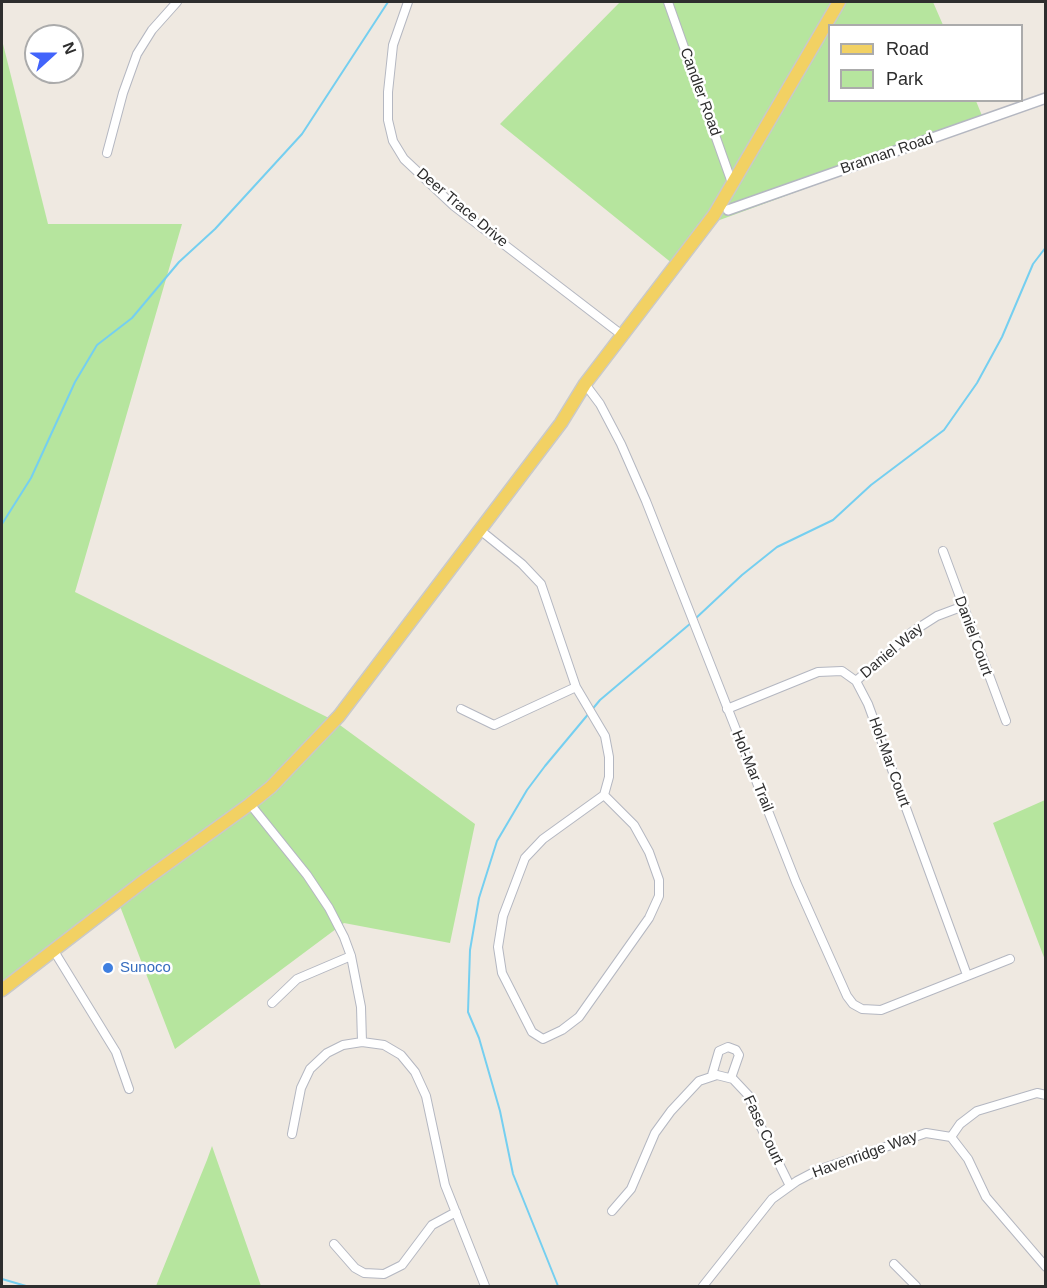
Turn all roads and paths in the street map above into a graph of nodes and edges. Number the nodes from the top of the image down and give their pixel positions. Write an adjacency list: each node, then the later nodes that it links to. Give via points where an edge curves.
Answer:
1 (175, 2): 6 (street, via 137,54)
2 (408, 2): 10 (street, Deer Trace Drive, via 393,45 388,92 393,141 404,159 454,206)
3 (668, 2): 7 (street, Candler Road)
4 (839, 2): 7 (main road)
5 (1046, 98): 8 (street, Brannan Road)
6 (107, 153)
7 (732, 183): 9 (main road)
8 (728, 210): 9 (street)
9 (714, 215): 10 (main road)
10 (622, 335): 11 (main road)
11 (585, 384): 12 (main road, via 561,423); 18 (street, Hol-Mar Trail, via 621,444 682,587)
12 (480, 530): 16 (street, via 541,584); 21 (main road, via 339,716)
13 (943, 551): 14 (street, Daniel Court)
14 (961, 607): 15 (street, Daniel Way, via 912,632); 19 (street, Daniel Court)
15 (856, 681): 18 (street, via 842,671 818,672); 25 (street, Hol-Mar Court, via 868,704)
16 (576, 687): 17 (street, via 494,725); 20 (street, via 604,736 609,777)
17 (461, 709)
18 (727, 709): 25 (street, Hol-Mar Trail, via 837,978 853,1004 871,1011 881,1010)
19 (1006, 721)
20 (604, 795): 20 (street, via 543,839 525,858 503,916 498,947 502,973 532,1032 543,1040 579,1017 649,918 659,896 659,880 649,852 638,832)
21 (250, 804): 22 (main road); 23 (street, via 329,908)
22 (54, 951): 26 (main road); 31 (street, via 116,1052)
23 (351, 956): 27 (street, via 297,979); 28 (street, via 361,1007)
24 (1010, 959): 25 (street, Hol-Mar Trail)
25 (967, 975)
26 (2, 990)
27 (272, 1003)
28 (362, 1042): 33 (street, via 327,1053 310,1070 301,1088); 37 (street, via 391,1047 415,1072 426,1096 445,1185)
29 (712, 1075): 30 (street); 30 (street, via 719,1051 728,1047 739,1055); 36 (street, via 687,1091 655,1133 632,1189)
30 (731, 1078): 35 (street, Fase Court, via 748,1096)
31 (129, 1089)
32 (1046, 1095): 34 (street, via 1037,1093 976,1111)
33 (292, 1134)
34 (951, 1137): 35 (street, Havenridge Way, via 926,1133 910,1137 818,1170); 40 (street, via 968,1160 986,1197)
35 (790, 1186): 42 (street, Havenridge Way, via 772,1199)
36 (612, 1211)
37 (456, 1212): 38 (street, via 432,1225 402,1265 384,1274 364,1273 355,1268); 41 (street)
38 (334, 1244)
39 (894, 1264): 43 (street)
40 (1046, 1267)
41 (485, 1287)
42 (703, 1287)
43 (916, 1287)

